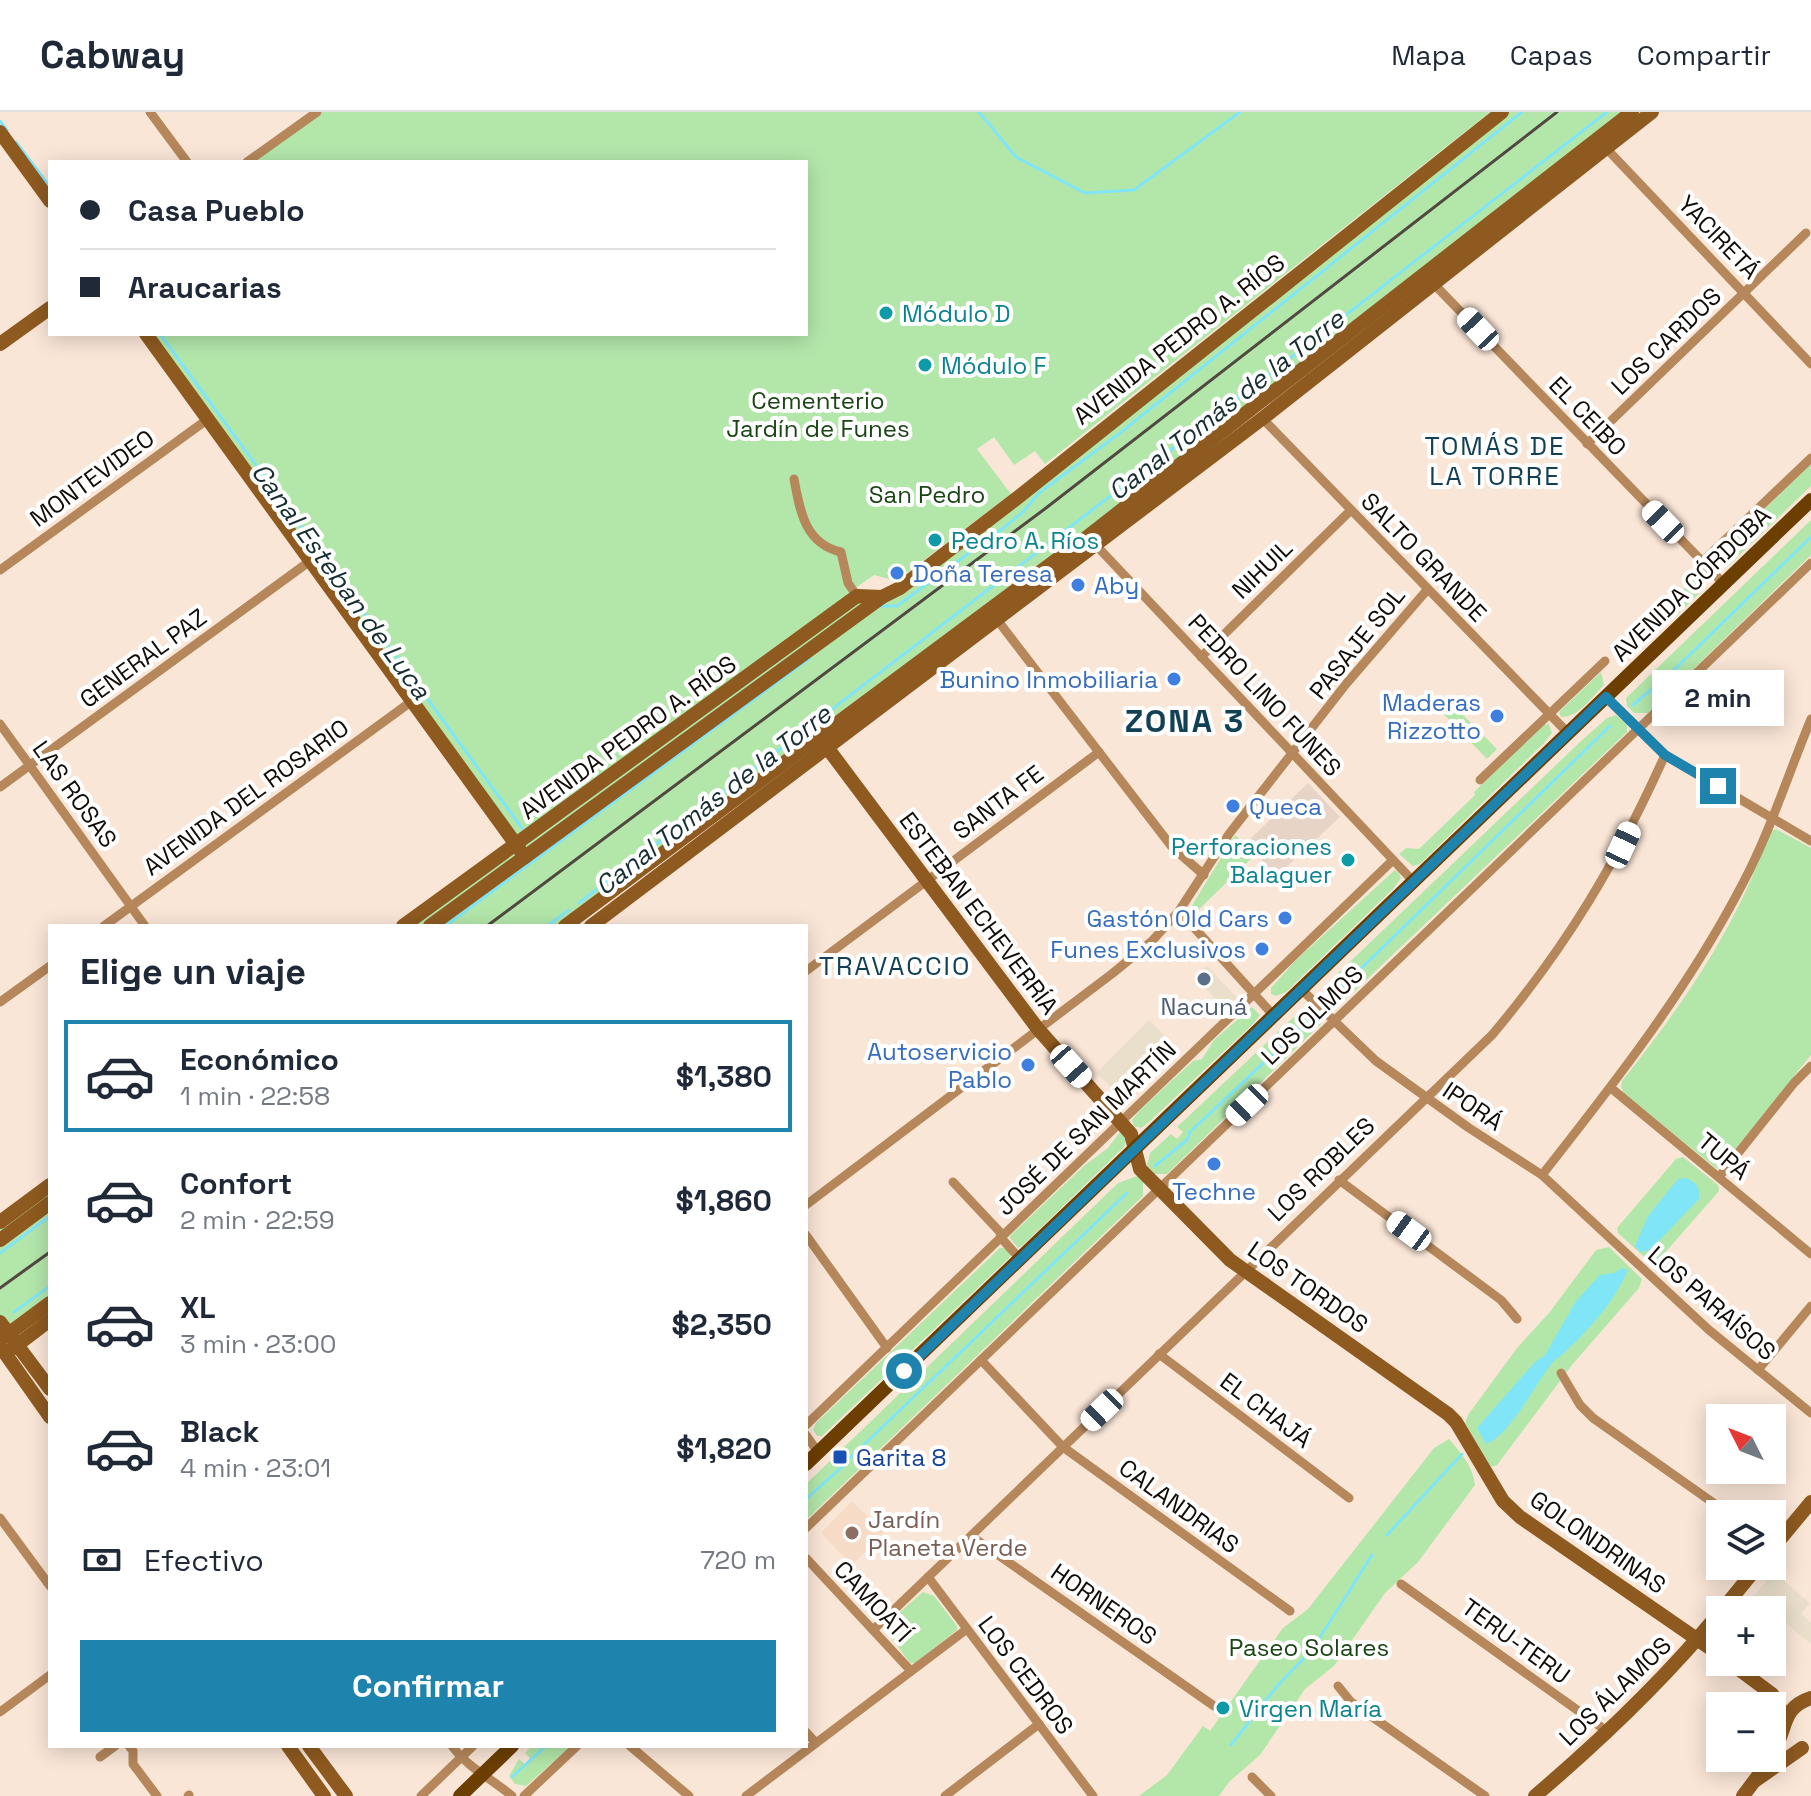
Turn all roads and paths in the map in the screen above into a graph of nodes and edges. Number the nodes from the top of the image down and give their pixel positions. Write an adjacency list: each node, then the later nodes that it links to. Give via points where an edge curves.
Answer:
1 (150, 112): 8 (street)
2 (1502, 112): 32 (street, AVENIDA PEDRO A. RÍOS, via 900,588)
3 (1632, 112): 7 (street)
4 (1652, 112): 7 (street)
5 (314, 113): 9 (street)
6 (0, 132): 10 (street)
7 (1602, 144): 12 (street); 13 (street, YACIRETÁ)
8 (186, 160)
9 (250, 160)
10 (48, 198)
11 (1806, 233): 13 (street, LOS CARDOS)
12 (1430, 279): 18 (street); 20 (street, EL CEIBO)
13 (1745, 294): 17 (street, YACIRETÁ); 20 (street, LOS CARDOS)
14 (48, 309): 16 (street)
15 (147, 336): 19 (street)
16 (0, 344)
17 (1811, 364)
18 (1258, 414): 24 (street, SALTO GRANDE); 25 (street)
19 (208, 419): 26 (street); 29 (street, MONTEVIDEO)
20 (1587, 444): 27 (street, EL CEIBO)
21 (1811, 458): 27 (street)
22 (794, 479): 32 (street, via 806,528 825,548 841,552 848,583)
23 (1811, 500): 30 (main road, AVENIDA CÓRDOBA)
24 (1351, 510): 31 (street, SALTO GRANDE); 34 (street, NIHUIL)
25 (1092, 541): 33 (street); 34 (street, PEDRO LINO FUNES)
26 (310, 561): 37 (street); 47 (street, GENERAL PAZ)
27 (1702, 562): 30 (street, EL CEIBO)
28 (1811, 563): 41 (street, LOS OLMOS)
29 (0, 570)
30 (1724, 584): 36 (main road, AVENIDA CÓRDOBA)
31 (1427, 590): 38 (street, SALTO GRANDE); 45 (street, PASAJE SOL)
32 (862, 602): 52 (street, AVENIDA PEDRO A. RÍOS)
33 (994, 615): 43 (street); 44 (street)
34 (1201, 657): 45 (street, PEDRO LINO FUNES)
35 (1605, 661): 38 (street)
36 (1606, 697): 41 (street); 42 (main road, AVENIDA CÓRDOBA)
37 (412, 701): 52 (street); 57 (street, AVENIDA DEL ROSARIO)
38 (1549, 714): 42 (street, SALTO GRANDE); 48 (street)
39 (1811, 719): 50 (street)
40 (0, 724): 47 (street, LAS ROSAS)
41 (1639, 729): 46 (street); 71 (street, LOS OLMOS)
42 (1568, 733): 56 (main road, AVENIDA CÓRDOBA)
43 (824, 742): 55 (street, ESTEBAN ECHEVERRÍA); 63 (street); 64 (street)
44 (1099, 752): 54 (street, via 1172,847); 55 (street, SANTA FE)
45 (1293, 754): 53 (street, PEDRO LINO FUNES); 54 (street, PASAJE SOL, via 1229,834)
46 (1665, 755): 50 (street); 75 (street, LOS ROBLES, via 1623,845 1561,948 1492,1035)
47 (30, 765): 49 (street, GENERAL PAZ); 57 (street, LAS ROSAS)
48 (1480, 780)
49 (0, 787)
50 (1771, 818): 51 (street); 74 (street, via 1745,880 1702,956)
51 (1811, 841)
52 (520, 851): 61 (street, AVENIDA PEDRO A. RÍOS); 62 (street, AVENIDA PEDRO A. RÍOS)
53 (1393, 860): 56 (street, PEDRO LINO FUNES); 68 (street, JOSÉ DE SAN MARTÍN)
54 (1204, 875): 58 (street, PASAJE SOL)
55 (927, 881): 66 (street, SANTA FE); 72 (street, ESTEBAN ECHEVERRÍA)
56 (1414, 882): 67 (main road, AVENIDA CÓRDOBA)
57 (131, 906): 59 (street, AVENIDA DEL ROSARIO); 60 (street, LAS ROSAS)
58 (1179, 911): 68 (street); 72 (street, PASAJE SOL, via 1152,941)
59 (107, 924)
60 (144, 924)
61 (406, 924)
62 (432, 924)
63 (572, 924)
64 (594, 924)
65 (48, 967): 69 (street)
66 (808, 970)
67 (1301, 989): 70 (main road, AVENIDA CÓRDOBA); 71 (street, IPORÁ)
68 (1253, 994): 70 (street); 76 (street, JOSÉ DE SAN MARTÍN)
69 (0, 1002)
70 (1274, 1016): 77 (main road, AVENIDA CÓRDOBA)
71 (1335, 1021): 75 (street, IPORÁ); 83 (street, LOS OLMOS)
72 (1038, 1029): 76 (street, ESTEBAN ECHEVERRÍA); 84 (street, PASAJE SOL)
73 (1811, 1066): 79 (street)
74 (1611, 1088): 78 (street); 79 (street, TUPÁ)
75 (1425, 1098): 78 (street, IPORÁ); 80 (street, LOS ROBLES)
76 (1121, 1122): 77 (street, ESTEBAN ECHEVERRÍA); 87 (street, JOSÉ DE SAN MARTÍN)
77 (1135, 1149): 83 (street, LOS TORDOS, via 1140,1169); 92 (main road, AVENIDA CÓRDOBA)
78 (1542, 1175): 90 (street, IPORÁ)
79 (1719, 1177): 91 (street, TUPÁ)
80 (1339, 1180): 93 (street, LOS ROBLES); 96 (street, via 1501,1300)
81 (953, 1182): 87 (street)
82 (48, 1186): 86 (street)
83 (1160, 1189): 93 (street, LOS TORDOS); 101 (street, LOS OLMOS)
84 (808, 1203)
85 (48, 1204): 89 (street)
86 (0, 1222)
87 (1002, 1237): 92 (street); 99 (street, JOSÉ DE SAN MARTÍN)
88 (808, 1238): 99 (street)
89 (0, 1240)
90 (1624, 1252): 102 (street, LOS PARAÍSOS)
91 (1811, 1254)
92 (1020, 1259): 111 (main road, AVENIDA CÓRDOBA)
93 (1245, 1271): 100 (street, LOS ROBLES); 110 (street, LOS TORDOS, via 1448,1414)
94 (48, 1305): 98 (street)
95 (1811, 1306): 102 (street)
96 (1517, 1319)
97 (48, 1321): 98 (street)
98 (4, 1342): 104 (street); 106 (street)
99 (887, 1348): 107 (street, JOSÉ DE SAN MARTÍN)
100 (1159, 1354): 109 (street, LOS ROBLES); 113 (street, EL CHAJÁ)
101 (981, 1360): 109 (street, CALANDRIAS); 117 (street, LOS OLMOS)
102 (1758, 1370): 105 (street, LOS PARAÍSOS)
103 (1561, 1373): 114 (street, via 1593,1418)
104 (48, 1387)
105 (1811, 1413)
106 (48, 1414)
107 (808, 1423)
108 (808, 1438): 111 (street)
109 (1063, 1447): 119 (street, LOS ROBLES); 126 (street, CALANDRIAS)
110 (1470, 1447): 130 (street, GOLONDRINAS, via 1503,1501 1520,1517)
111 (818, 1452): 112 (main road, AVENIDA CÓRDOBA)
112 (808, 1462)
113 (1349, 1498)
114 (1709, 1500)
115 (1811, 1502): 118 (street)
116 (0, 1518): 123 (street)
117 (808, 1526)
118 (1786, 1531)
119 (971, 1536): 121 (street, LOS ROBLES); 140 (street, HORNEROS)
120 (808, 1560): 129 (street, CAMOATÍ)
121 (928, 1577): 127 (street, LOS CEDROS); 129 (street, LOS ROBLES)
122 (1746, 1580): 125 (street, LOS ÁLAMOS)
123 (48, 1583)
124 (1401, 1584): 144 (street, TERU-TERU)
125 (1733, 1596)
126 (1290, 1611)
127 (967, 1629): 132 (street); 142 (street, LOS CEDROS)
128 (1706, 1629): 130 (street, LOS ÁLAMOS)
129 (873, 1630): 132 (street, CAMOATÍ)
130 (1698, 1639): 131 (street, GOLONDRINAS); 144 (street, LOS ÁLAMOS)
131 (1706, 1645)
132 (911, 1671): 146 (street)
133 (48, 1676): 139 (street)
134 (1748, 1676): 136 (street)
135 (1338, 1686): 175 (street, via 1351,1702)
136 (1769, 1692)
137 (1786, 1696): 138 (street)
138 (1808, 1699): 141 (street, via 1789,1710)
139 (2, 1706)
140 (1214, 1706)
141 (1786, 1719)
142 (1039, 1724): 172 (street); 173 (street, LOS CEDROS)
143 (1786, 1727): 156 (street, via 1788,1736)
144 (1608, 1732): 176 (street, LOS ÁLAMOS)
145 (808, 1734): 146 (street)
146 (816, 1743): 171 (street)
147 (112, 1748): 157 (street)
148 (131, 1748): 163 (street, via 133,1764)
149 (289, 1748): 164 (street)
150 (310, 1748): 165 (street)
151 (453, 1748): 158 (street)
152 (471, 1748): 158 (street)
153 (510, 1748): 160 (main road)
154 (575, 1748): 169 (street)
155 (632, 1748): 170 (street)
156 (1807, 1749): 162 (street)
157 (100, 1757)
158 (460, 1758): 160 (street); 166 (street)
159 (1761, 1772): 162 (street)
160 (484, 1773): 167 (main road); 168 (street)
161 (1252, 1777): 174 (street)
162 (1756, 1780): 177 (street)
163 (157, 1796)
164 (324, 1796)
165 (346, 1796)
166 (421, 1796)
167 (460, 1796)
168 (512, 1796)
169 (524, 1796)
170 (689, 1796)
171 (746, 1796)
172 (945, 1796)
173 (1093, 1796)
174 (1271, 1796)
175 (1485, 1796)
176 (1535, 1796)
177 (1743, 1796)

